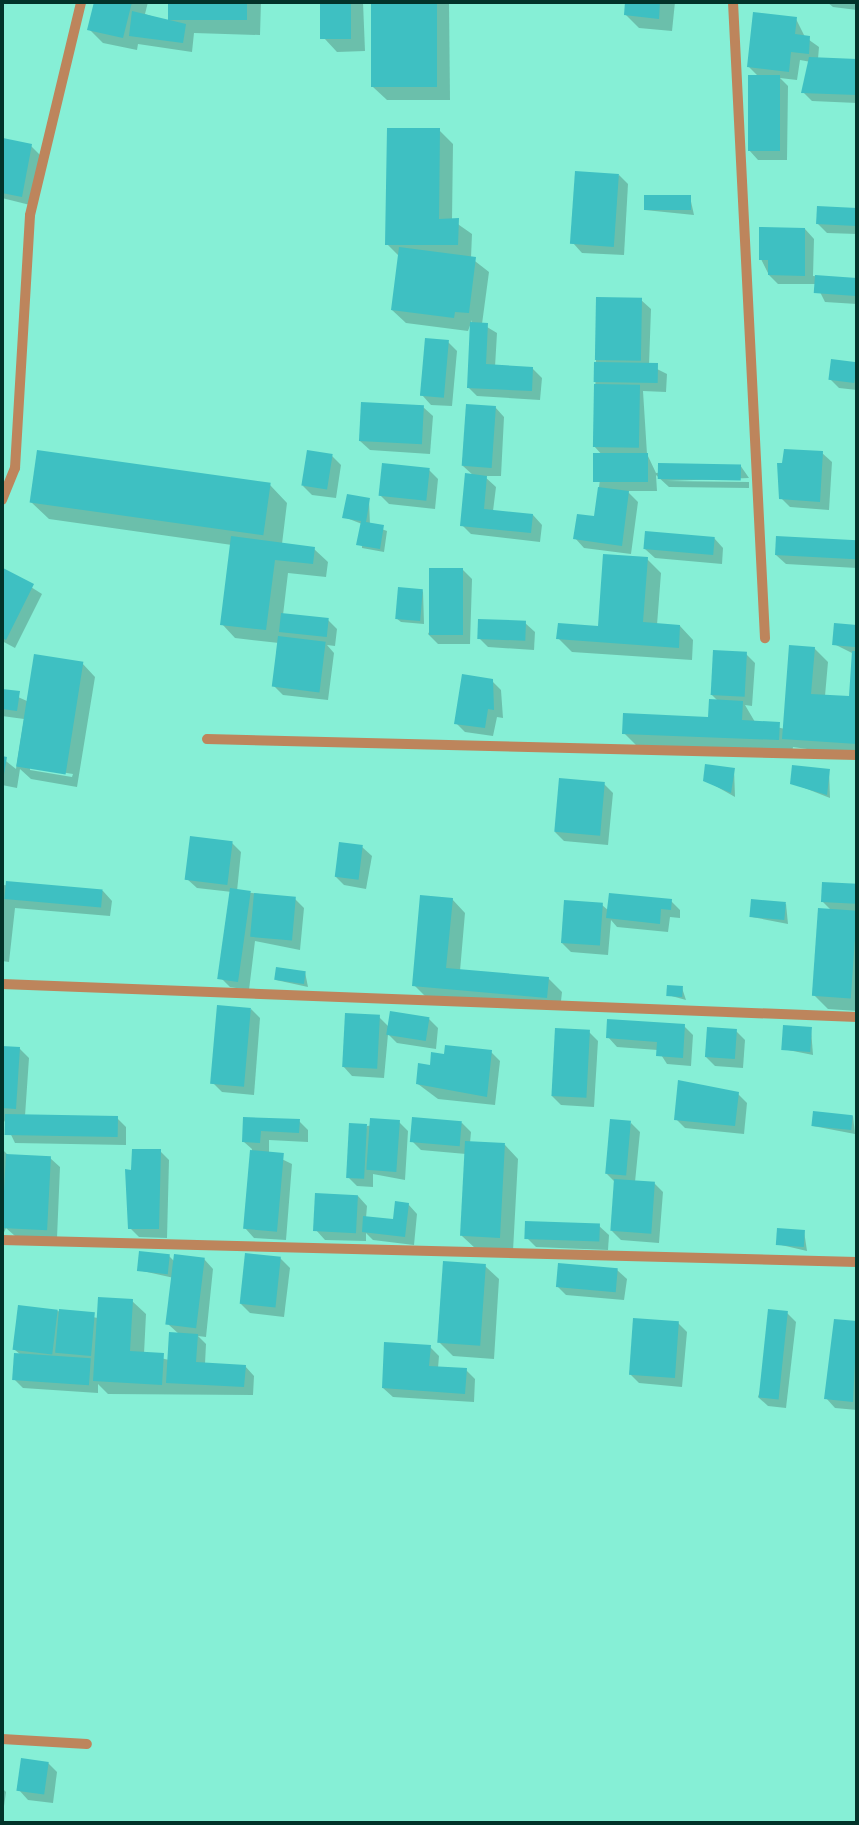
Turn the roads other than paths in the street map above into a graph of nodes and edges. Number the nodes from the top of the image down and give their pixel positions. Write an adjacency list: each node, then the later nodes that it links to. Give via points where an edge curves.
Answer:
1 (81, 2): 3 (lane, via 30,215 15,468)
2 (733, 2): 5 (lane)
3 (5, 484): 4 (lane)
4 (2, 500)
5 (765, 638)
6 (207, 739): 7 (lane)
7 (857, 755)
8 (2, 984): 9 (lane)
9 (857, 1017)
10 (2, 1240): 11 (lane)
11 (857, 1262)
12 (2, 1739): 13 (lane)
13 (87, 1744)

